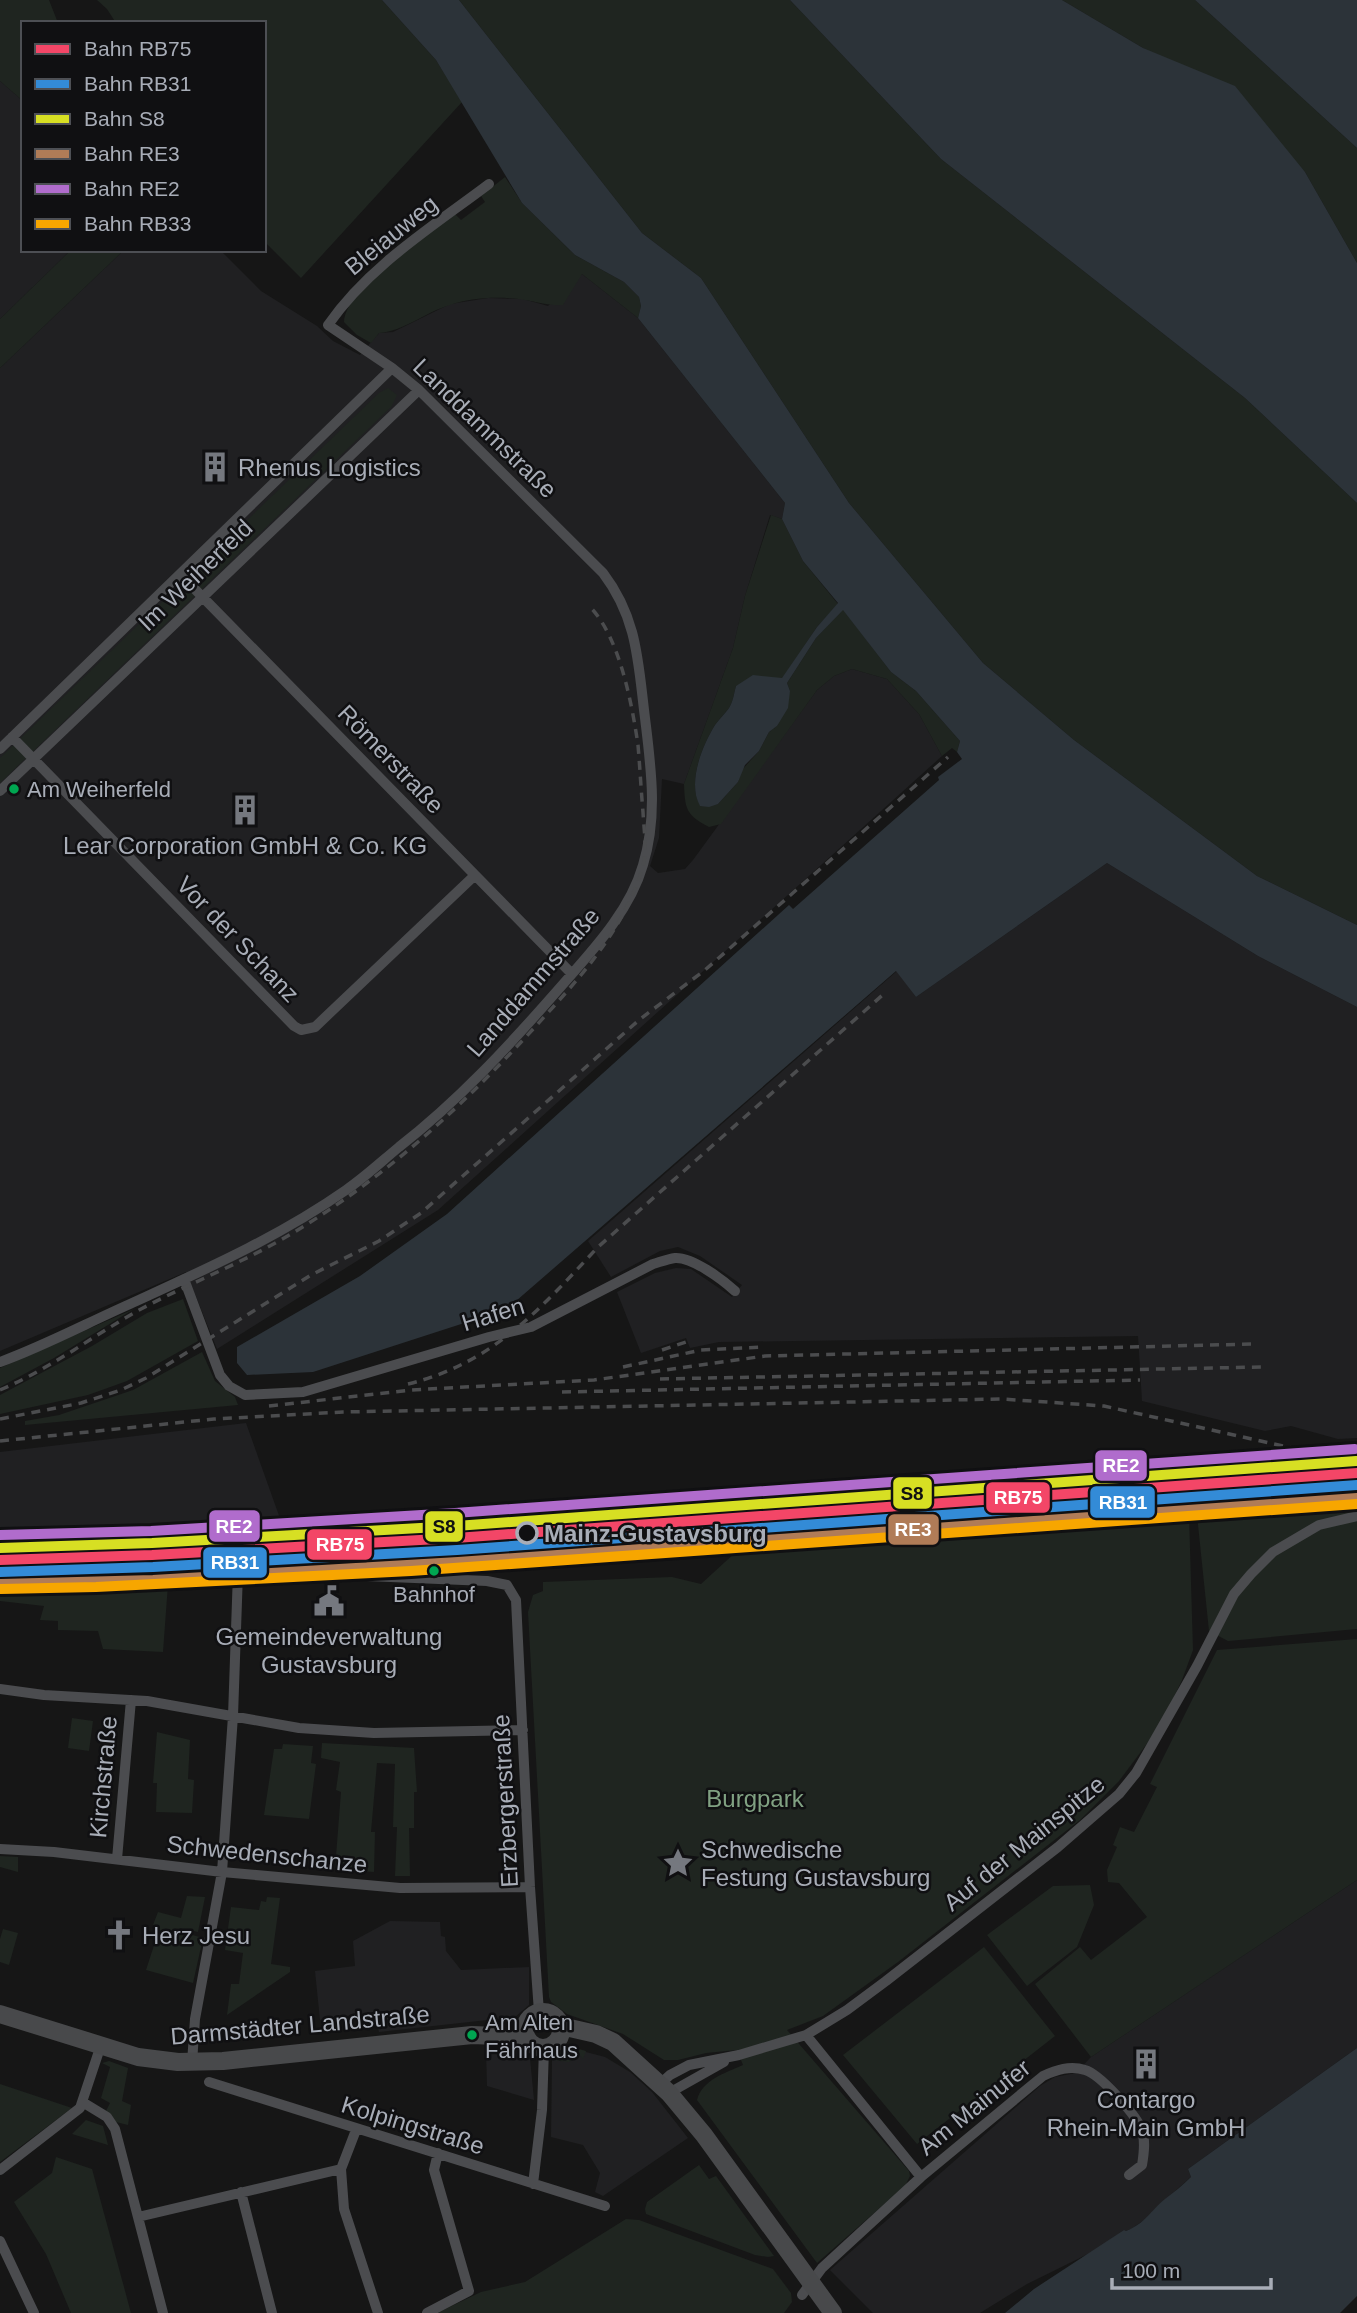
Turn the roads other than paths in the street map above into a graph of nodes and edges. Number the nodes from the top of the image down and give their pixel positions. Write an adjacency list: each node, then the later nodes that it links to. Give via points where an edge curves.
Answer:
1 (489, 184): 2 (street, Bleiauweg, via 382,265)
2 (328, 325): 3 (street, Landdammstraße)
3 (392, 368): 4 (street, Landdammstraße); 5 (street, Im Weiherfeld)
4 (419, 390): 6 (street, Im Weiherfeld); 12 (street, Landdammstraße, via 603,573 629,619 652,767 650,836 643,867 626,903)
5 (180, 574): 6 (street, Römerstraße); 7 (street, Im Weiherfeld)
6 (203, 597): 9 (street, Im Weiherfeld); 11 (street, Römerstraße)
7 (12, 737): 8 (street, Im Weiherfeld); 9 (street, Vor der Schanz)
8 (0, 749)
9 (34, 759): 10 (street, Im Weiherfeld); 11 (street, Vor der Schanz, via 301,1030 315,1027)
10 (0, 791)
11 (475, 875): 12 (street, Römerstraße)
12 (572, 974): 13 (street, Landdammstraße, via 487,1069 349,1189 257,1245)
13 (184, 1279): 14 (street, Hafen, via 220,1375 245,1395 303,1392 531,1327 667,1260 687,1259); 15 (street, Landdammstraße)
14 (735, 1291)
15 (0, 1363)
16 (1357, 1516): 31 (street, Auf der Mainspitze, via 1320,1525 1273,1552 1234,1594 1136,1773 1119,1794 886,1981)
17 (238, 1572): 18 (street); 21 (street); 22 (street, Erzbergerstraße, via 502,1583 511,1588 516,1600)
18 (0, 1579)
19 (0, 1689): 20 (street)
20 (131, 1700): 21 (street); 24 (street, Kirchstraße)
21 (233, 1716): 22 (street, via 299,1728 374,1732); 25 (street)
22 (523, 1730): 26 (street, Erzbergerstraße)
23 (0, 1849): 24 (street, Schwedenschanze)
24 (117, 1859): 25 (street, Schwedenschanze)
25 (222, 1872): 26 (street, Schwedenschanze, via 400,1888); 34 (street, via 195,2020)
26 (530, 1887): 27 (street, Erzbergerstraße)
27 (539, 2012): 29 (main road, via 553,2014); 30 (main road, via 531,2016)
28 (0, 2014): 32 (main road, Darmstädter Landstraße)
29 (561, 2031): 33 (main road, via 554,2045); 36 (main road, via 605,2037)
30 (526, 2032): 33 (main road, via 533,2045); 34 (main road, Darmstädter Landstraße)
31 (806, 2035): 36 (street, Auf der Mainspitze, via 739,2055); 43 (street, Am Mainufer)
32 (101, 2046): 34 (main road, Darmstädter Landstraße, via 145,2058); 37 (street)
33 (544, 2048): 44 (street)
34 (192, 2063)
35 (209, 2082): 38 (street, Kolpingstraße)
36 (664, 2089): 55 (main road, via 704,2135)
37 (83, 2103): 41 (street); 47 (street, via 107,2117 115,2129)
38 (356, 2130): 39 (street, Kolpingstraße); 40 (street)
39 (438, 2153): 44 (street, Kolpingstraße); 54 (street, via 434,2170 469,2291)
40 (341, 2169): 45 (street); 53 (street, via 346,2221)
41 (0, 2170)
42 (1129, 2175): 43 (street, Am Mainufer, via 1142,2165 1141,2128 1097,2075 1069,2068 1043,2076)
43 (921, 2177): 49 (street, Am Mainufer, via 822,2268)
44 (533, 2184): 46 (street, Kolpingstraße)
45 (241, 2192): 47 (street); 52 (street)
46 (605, 2206)
47 (138, 2217): 51 (street)
48 (0, 2241): 50 (street)
49 (802, 2295)
50 (34, 2313)
51 (163, 2313)
52 (272, 2313)
53 (378, 2313)
54 (426, 2313)
55 (833, 2313)

